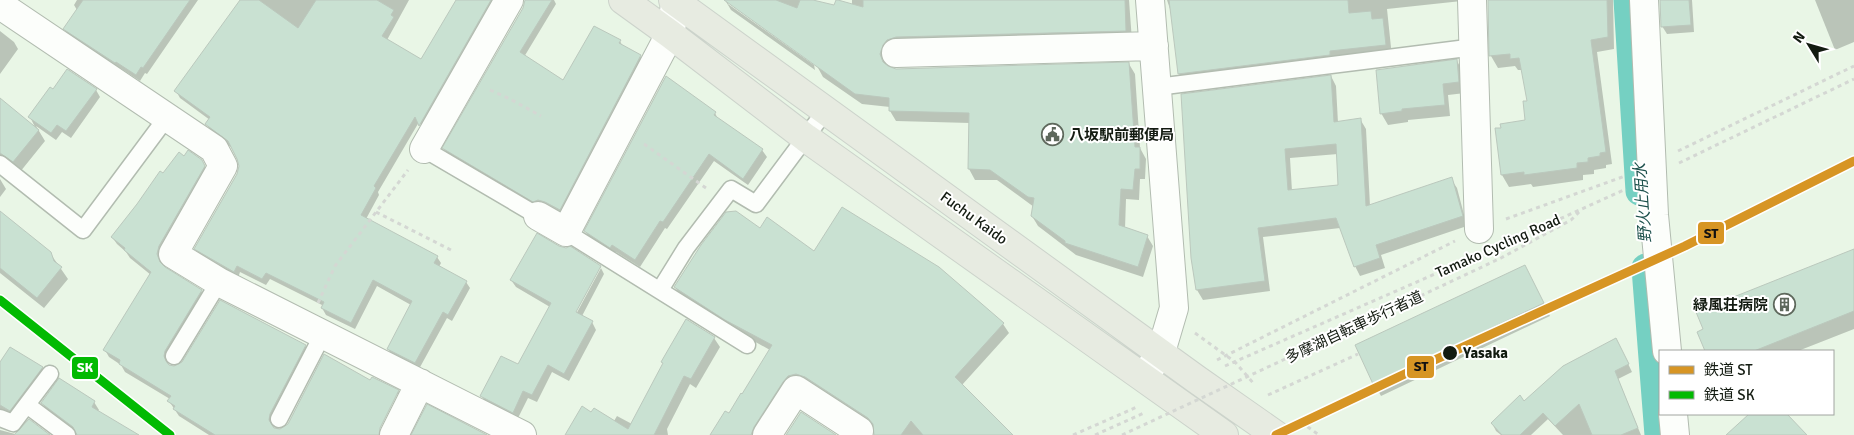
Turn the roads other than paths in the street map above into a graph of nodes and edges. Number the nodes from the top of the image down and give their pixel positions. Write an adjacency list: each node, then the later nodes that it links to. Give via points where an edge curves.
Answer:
1 (509, 0): 16 (street)
2 (623, 0): 8 (main road, Fuchu Kaido)
3 (674, 0): 8 (street); 13 (main road, Fuchu Kaido)
4 (1150, 0): 9 (street)
5 (1472, 0): 10 (street)
6 (1644, 0): 25 (street, via 1652,170)
7 (0, 5): 14 (street)
8 (670, 34): 15 (main road, Fuchu Kaido); 19 (street)
9 (1154, 46): 11 (street); 12 (street)
10 (1475, 47): 12 (lane); 20 (street)
11 (896, 53)
12 (1157, 87): 26 (street, via 1174,308)
13 (826, 110): 15 (lane); 26 (main road, Fuchu Kaido)
14 (167, 117): 17 (lane, via 83,230); 21 (street, via 214,149 223,166 173,254)
15 (806, 138): 22 (lane, via 756,204 731,189 686,248); 29 (main road, Fuchu Kaido)
16 (424, 149): 18 (lane)
17 (0, 164)
18 (538, 216): 19 (street)
19 (566, 232): 22 (lane)
20 (1486, 243)
21 (219, 282): 23 (street); 27 (lane)
22 (660, 290): 24 (lane)
23 (315, 330): 30 (street); 34 (lane)
24 (747, 345)
25 (1667, 350)
26 (1161, 352): 29 (street); 41 (main road, Fuchu Kaido)
27 (174, 356)
28 (50, 374): 31 (lane)
29 (1144, 377): 40 (main road, Fuchu Kaido)
30 (420, 383): 37 (street); 38 (street)
31 (27, 405): 33 (lane, via 13,423); 36 (lane)
32 (1673, 415): 42 (street)
33 (0, 418)
34 (280, 419)
35 (860, 434): 39 (street, via 796,390)
36 (66, 435)
37 (394, 435)
38 (522, 435)
39 (767, 435)
40 (1224, 435)
41 (1276, 435)
42 (1675, 435)

